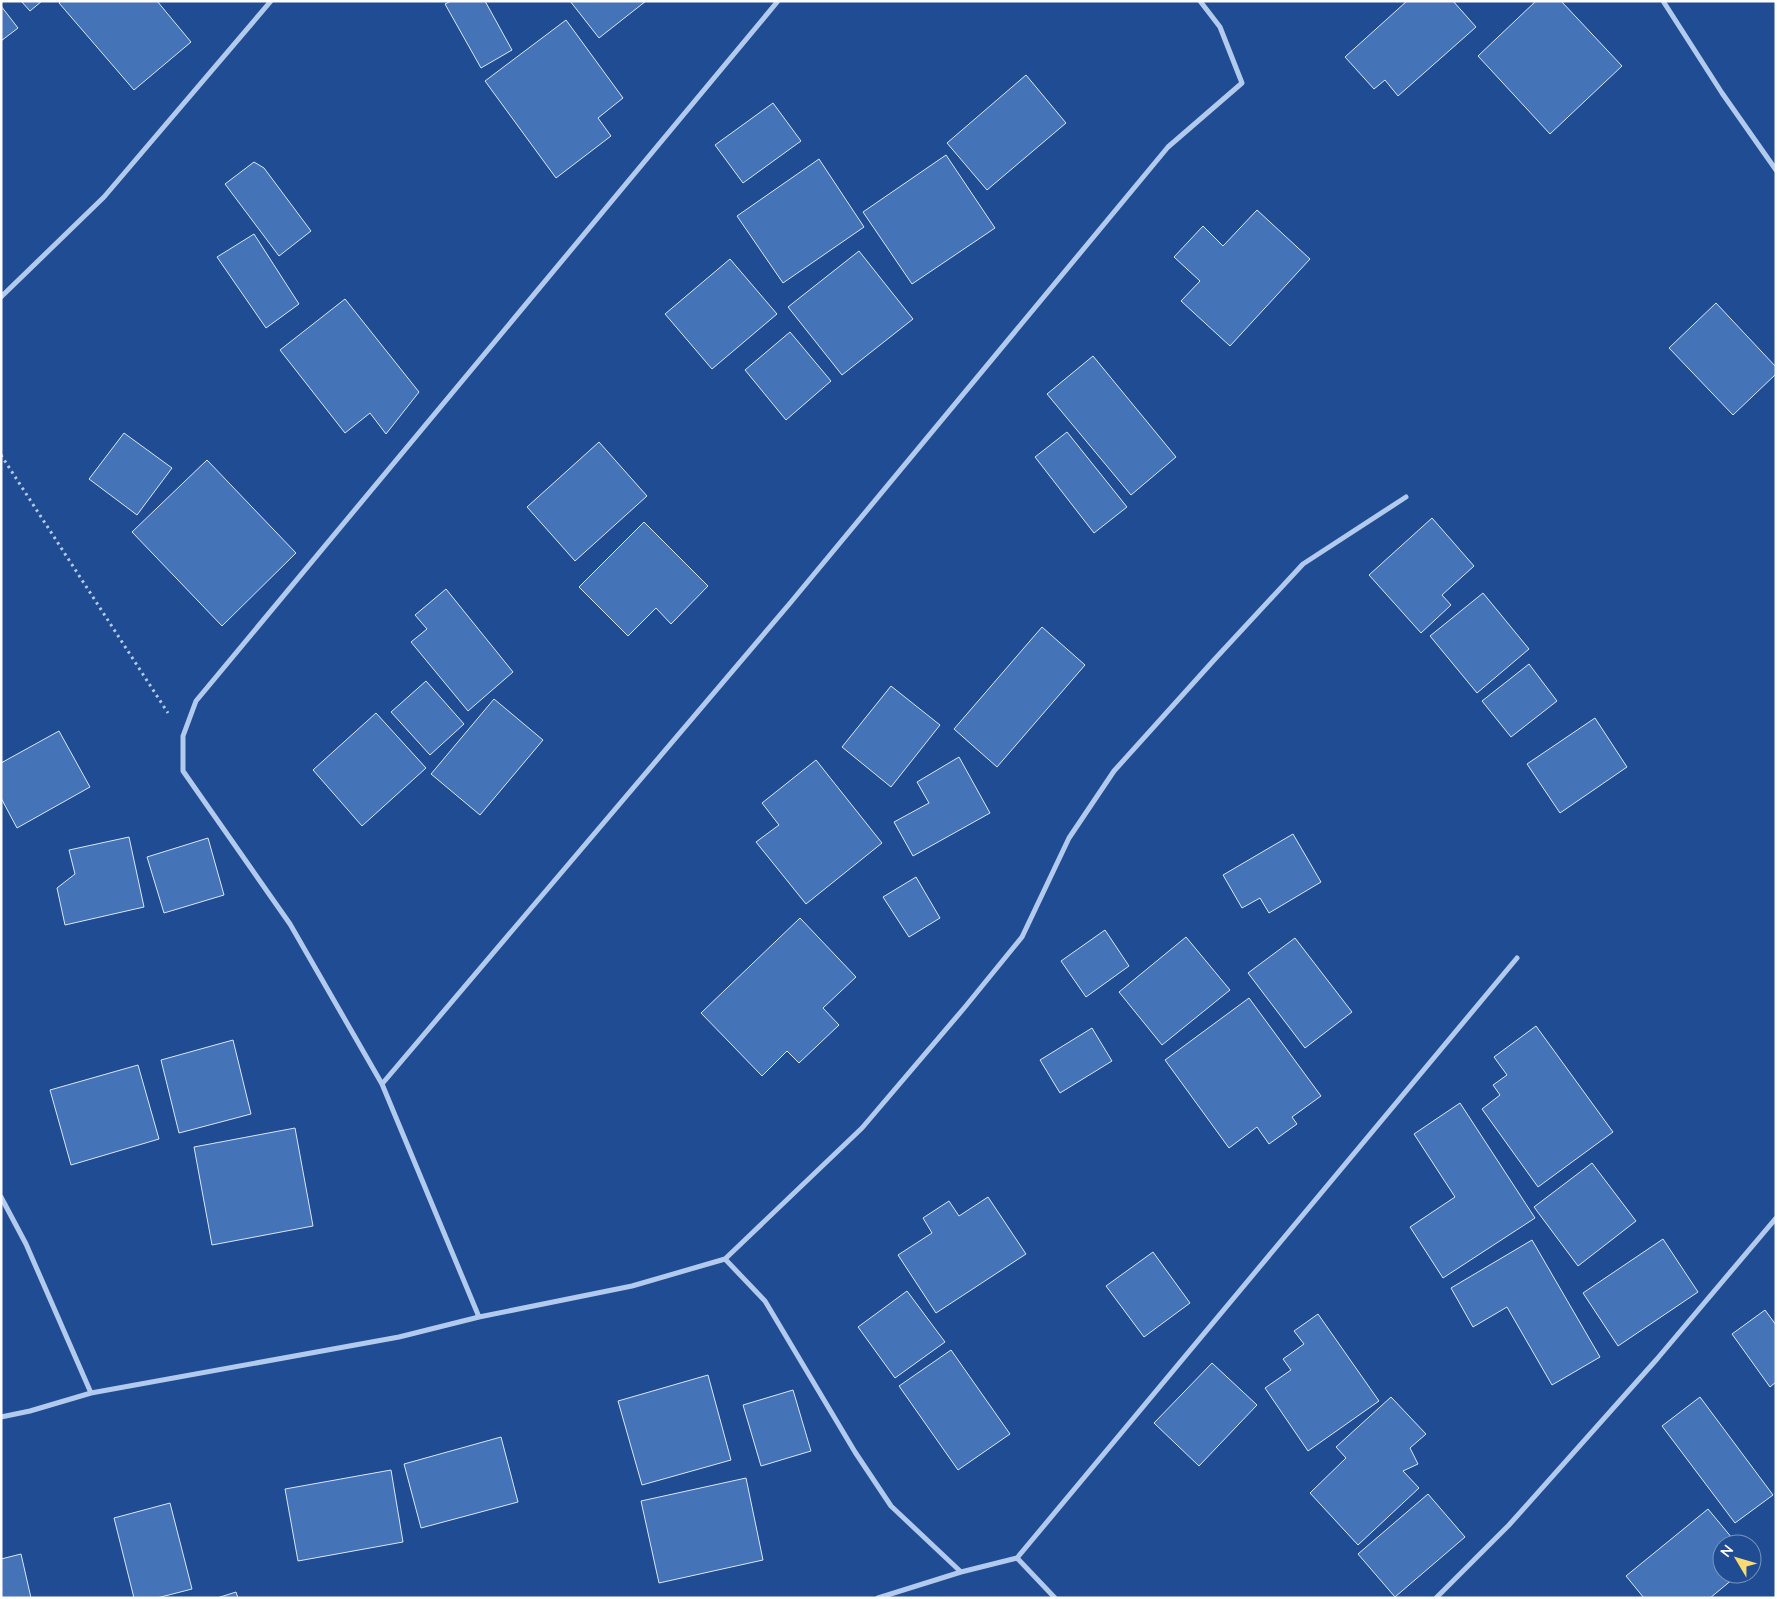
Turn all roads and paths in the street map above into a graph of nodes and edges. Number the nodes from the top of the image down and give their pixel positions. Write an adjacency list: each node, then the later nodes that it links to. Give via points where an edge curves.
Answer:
1 (271, 1): 6 (street, via 104,197)
2 (778, 1): 9 (street, via 196,701)
3 (1200, 1): 11 (street, via 1220,27 1242,83 1168,147 791,602)
4 (1663, 1): 5 (street)
5 (1776, 170)
6 (1, 297)
7 (1, 456): 9 (path)
8 (1406, 497): 14 (street, via 1302,564 1200,675 1114,772 1069,838 1022,937 1005,958 862,1128)
9 (183, 736): 11 (street, via 183,771 290,924)
10 (1517, 958): 18 (street)
11 (382, 1084): 15 (street)
12 (1, 1197): 16 (street, via 26,1244)
13 (1776, 1218): 22 (street, via 1509,1525)
14 (725, 1259): 15 (street, via 632,1286); 19 (street, via 765,1301 891,1506)
15 (479, 1317): 16 (street, via 398,1336)
16 (91, 1393): 17 (street)
17 (1, 1417)
18 (1018, 1558): 19 (street); 21 (street)
19 (961, 1572): 20 (street)
20 (878, 1598)
21 (1055, 1598)
22 (1436, 1598)

